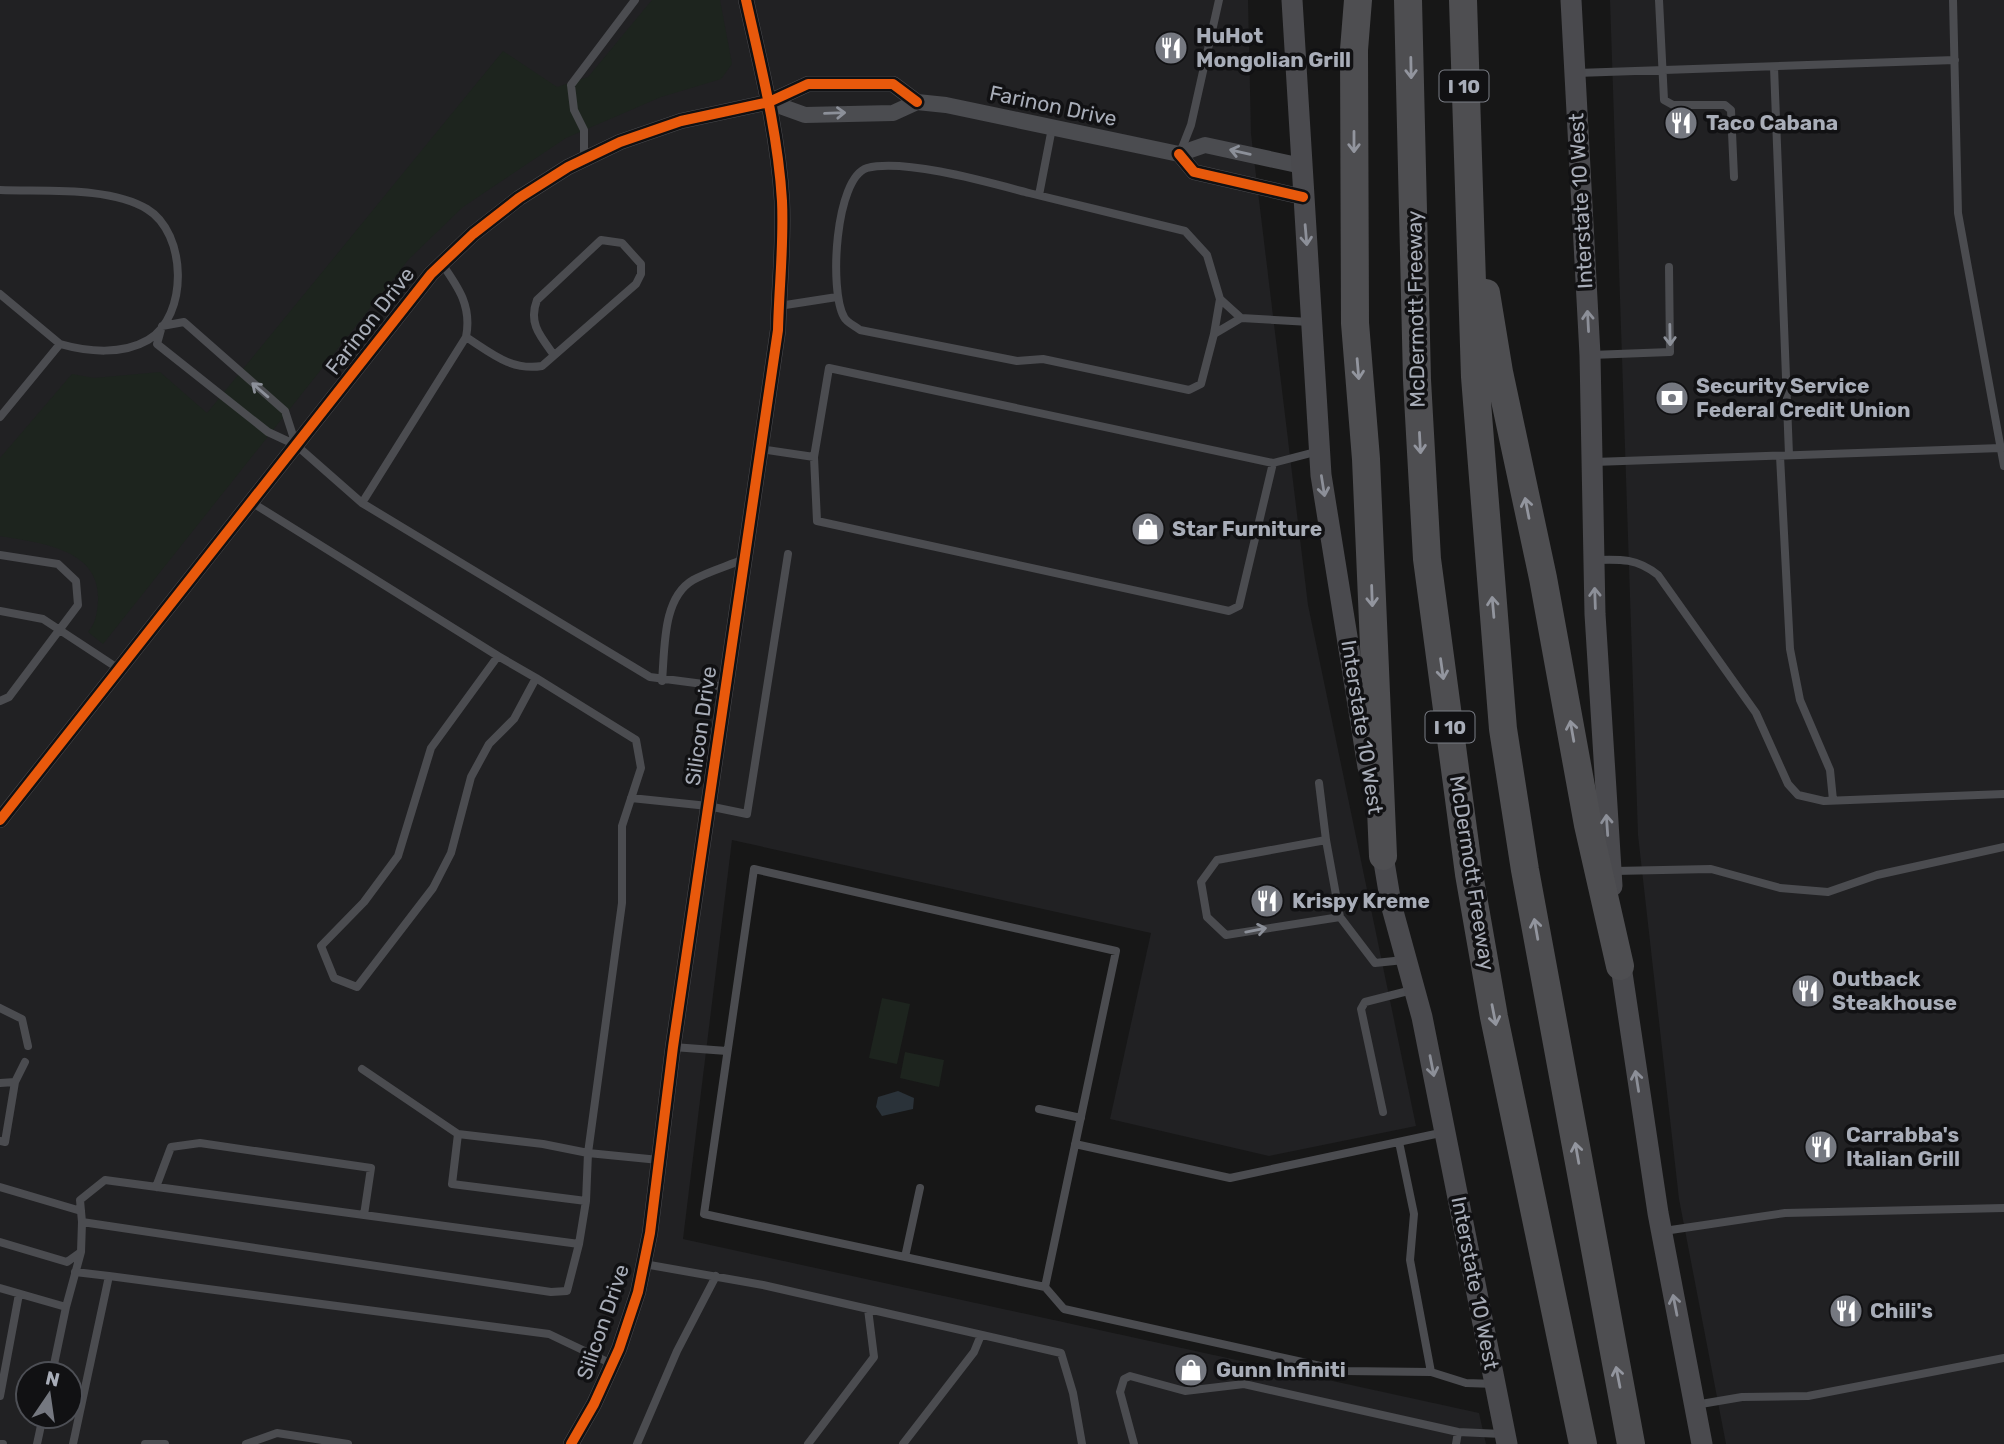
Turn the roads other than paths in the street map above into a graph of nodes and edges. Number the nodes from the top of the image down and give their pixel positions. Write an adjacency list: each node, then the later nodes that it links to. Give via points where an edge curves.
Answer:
1 (635, 0): 19 (lane, via 571,85 574,110 584,130)
2 (746, 0): 16 (street, Silicon Drive)
3 (1219, 0): 18 (lane, via 1191,125)
4 (1292, 0): 20 (main road, Interstate 10 West)
5 (1358, 0): 72 (highway, one-way to 72, via 1354,50 1355,323 1366,459)
6 (1408, 0): 140 (highway, McDermott Freeway / I 10, one-way to 140, via 1416,380 1427,559 1469,874 1494,1017)
7 (1463, 0): 21 (highway, I 10)
8 (1571, 0): 14 (main road, Interstate 10 West)
9 (1659, 0): 13 (lane)
10 (1954, 0): 11 (lane)
11 (1955, 60): 12 (lane); 42 (lane, via 1958,214)
12 (1774, 66): 13 (lane); 45 (lane)
13 (1660, 70): 14 (lane); 22 (lane, via 1664,100 1673,105 1725,105 1731,110)
14 (1574, 73): 39 (main road, Interstate 10 West, one-way to 14)
15 (917, 102): 16 (street, Farinon Drive, one-way to 15, via 805,115 894,113); 16 (street, Farinon Drive, via 893,84 848,82 808,84); 17 (street, Farinon Drive)
16 (769, 103): 19 (street, Farinon Drive, via 681,121); 31 (street, Silicon Drive, via 782,201)
17 (1052, 128): 18 (street, Farinon Drive); 24 (lane)
18 (1179, 154): 20 (street, Farinon Drive, one-way to 18, via 1205,145); 25 (street, Farinon Drive, via 1194,172)
19 (584, 160): 26 (street, Farinon Drive, via 519,198)
20 (1302, 166): 25 (main road, Interstate 10 West)
21 (1466, 172): 76 (highway, one-way to 21, via 1499,372); 141 (highway, I 10, one-way to 21, via 1503,729 1475,377)
22 (1734, 177)
23 (0, 190): 34 (lane, via 92,193 149,209 176,253 179,275 175,306)
24 (1039, 195): 29 (lane, via 947,173 883,166 865,169 851,178 841,209); 30 (lane, via 1185,231 1207,255)
25 (1303, 197): 33 (main road, Interstate 10 West, one-way to 33)
26 (442, 264): 36 (lane, via 460,290 470,318); 41 (street, Farinon Drive)
27 (1669, 267): 39 (lane, one-way to 39, via 1670,352)
28 (0, 294): 37 (lane)
29 (837, 297): 31 (lane); 35 (lane, via 844,319 860,330 1017,360 1043,359 1189,390 1201,384)
30 (1220, 299): 32 (lane); 35 (lane)
31 (779, 306): 43 (street, Silicon Drive)
32 (1241, 318): 33 (lane); 35 (lane)
33 (1313, 322): 44 (main road, Interstate 10 West)
34 (162, 326): 37 (lane, via 149,339 105,351); 41 (lane, via 157,344 268,432); 41 (lane, one-way to 34, via 285,411 184,323)
35 (1214, 334)
36 (466, 337): 38 (lane, via 525,369 542,366); 51 (lane)
37 (60, 344): 40 (lane)
38 (554, 355): 38 (lane, via 636,284 641,264 622,243 601,240 537,300 532,312 535,328)
39 (1590, 355): 47 (main road, Interstate 10 West)
40 (0, 417)
41 (296, 445): 50 (street, Farinon Drive); 51 (lane)
42 (2001, 448): 45 (lane); 49 (lane)
43 (760, 449): 46 (lane); 54 (street, Silicon Drive)
44 (1319, 451): 48 (lane); 72 (main road, Interstate 10 West, one-way to 72)
45 (1785, 455): 47 (lane); 67 (lane, via 1790,649 1800,700 1830,770)
46 (814, 457): 48 (lane, via 829,368); 48 (lane, via 817,521 1229,611 1239,607)
47 (1591, 462): 55 (main road, Interstate 10 West)
48 (1273, 463)
49 (2004, 466)
50 (251, 502): 58 (lane); 59 (street, Farinon Drive)
51 (362, 503): 61 (lane)
52 (788, 554): 68 (lane, via 747,814)
53 (0, 555): 57 (lane, via 58,564 76,581 78,605)
54 (744, 559): 61 (lane, via 692,580 678,593 670,614); 62 (street, Silicon Drive)
55 (1594, 560): 67 (lane, via 1629,559 1658,575 1756,713 1788,784 1811,800); 73 (main road, Interstate 10 West, one-way to 55)
56 (0, 611): 57 (lane, via 43,619)
57 (61, 629): 59 (lane); 63 (lane, via 9,697)
58 (498, 656): 60 (lane); 60 (lane, via 431,748 398,856 364,902 321,946 334,978 357,987 433,888 450,853 471,777)
59 (119, 669): 69 (street, Farinon Drive)
60 (536, 678): 66 (lane, via 636,740 641,768)
61 (662, 681): 62 (lane)
62 (726, 687): 68 (street, Silicon Drive)
63 (0, 701)
64 (1319, 783): 70 (lane)
65 (2004, 794): 67 (lane)
66 (631, 798): 68 (lane); 94 (lane, via 622,825 622,903)
67 (1833, 800)
68 (708, 806): 80 (street, Silicon Drive)
69 (0, 820)
70 (1326, 840): 74 (lane); 74 (lane, one-way to 74, via 1217,860 1201,882 1207,917 1226,935)
71 (2004, 847): 73 (lane, via 1877,875 1828,892 1780,888 1711,869)
72 (1383, 856): 75 (main road, Interstate 10 West)
73 (1611, 872): 76 (main road, Interstate 10 West)
74 (1340, 917): 75 (lane, via 1375,963)
75 (1407, 960): 77 (main road, Interstate 10 West)
76 (1620, 966): 104 (main road, Interstate 10 West, one-way to 76)
77 (1415, 989): 87 (lane, via 1365,1002 1361,1009); 89 (main road, Interstate 10 West, one-way to 89)
78 (0, 1008): 79 (lane, via 22,1019)
79 (28, 1046)
80 (674, 1047): 81 (lane); 95 (street, Silicon Drive)
81 (727, 1051): 88 (lane, via 754,869 1116,951); 108 (lane, via 704,1214)
82 (25, 1062): 84 (lane)
83 (362, 1069): 90 (lane)
84 (15, 1082): 85 (lane); 91 (lane, via 5,1142)
85 (0, 1083)
86 (1039, 1109): 88 (lane)
87 (1383, 1112)
88 (1081, 1118): 93 (lane)
89 (1445, 1132): 92 (lane); 123 (main road, Interstate 10 West)
90 (458, 1134): 94 (lane); 99 (lane, via 452,1184)
91 (0, 1141)
92 (1399, 1142): 93 (lane, via 1230,1178); 122 (lane, via 1414,1214 1410,1260)
93 (1075, 1144): 113 (lane)
94 (588, 1153): 95 (lane); 99 (lane)
95 (659, 1160): 109 (street, Silicon Drive)
96 (0, 1187): 101 (lane)
97 (156, 1187): 101 (lane, via 105,1180 80,1200); 102 (lane); 102 (lane, via 171,1147 200,1143 371,1168)
98 (920, 1188): 108 (lane)
99 (586, 1201): 106 (lane)
100 (2004, 1208): 104 (lane, via 1785,1213)
101 (81, 1210): 103 (lane)
102 (364, 1215): 106 (lane)
103 (82, 1222): 106 (lane, via 551,1292 567,1292); 107 (lane)
104 (1661, 1231): 125 (main road, Interstate 10 West, one-way to 104)
105 (0, 1242): 107 (lane, via 67,1262)
106 (579, 1244)
107 (81, 1252): 110 (lane)
108 (905, 1257): 113 (lane)
109 (644, 1264): 112 (lane); 121 (street, Silicon Drive)
110 (75, 1272): 111 (lane); 116 (lane)
111 (109, 1276): 121 (lane, via 549,1334); 128 (lane)
112 (716, 1276): 117 (lane); 134 (lane)
113 (1045, 1287): 122 (lane, via 1064,1309 1343,1371)
114 (0, 1288): 115 (lane)
115 (19, 1294): 116 (lane); 124 (lane)
116 (66, 1307): 120 (lane)
117 (868, 1308): 118 (lane); 135 (lane, via 874,1357)
118 (981, 1335): 136 (lane, via 974,1352); 137 (lane, via 1061,1353)
119 (2004, 1358): 125 (lane, via 1808,1396 1742,1397)
120 (55, 1360)
121 (612, 1364): 133 (street, Silicon Drive)
122 (1431, 1372): 123 (lane, via 1466,1383)
123 (1495, 1384): 127 (main road, Interstate 10 West)
124 (0, 1396)
125 (1695, 1405): 142 (main road, Interstate 10 West)
126 (1458, 1432): 127 (lane); 138 (lane, via 1244,1384 1185,1391 1130,1377 1124,1379 1120,1392); 139 (lane)
127 (1506, 1439)
128 (73, 1444)
129 (145, 1444): 130 (lane)
130 (165, 1444)
131 (246, 1444): 132 (lane, via 277,1433)
132 (348, 1444)
133 (571, 1444)
134 (637, 1444)
135 (808, 1444)
136 (903, 1444)
137 (1082, 1444)
138 (1134, 1444)
139 (1456, 1444)
140 (1583, 1444)
141 (1631, 1444)
142 (1702, 1444)

